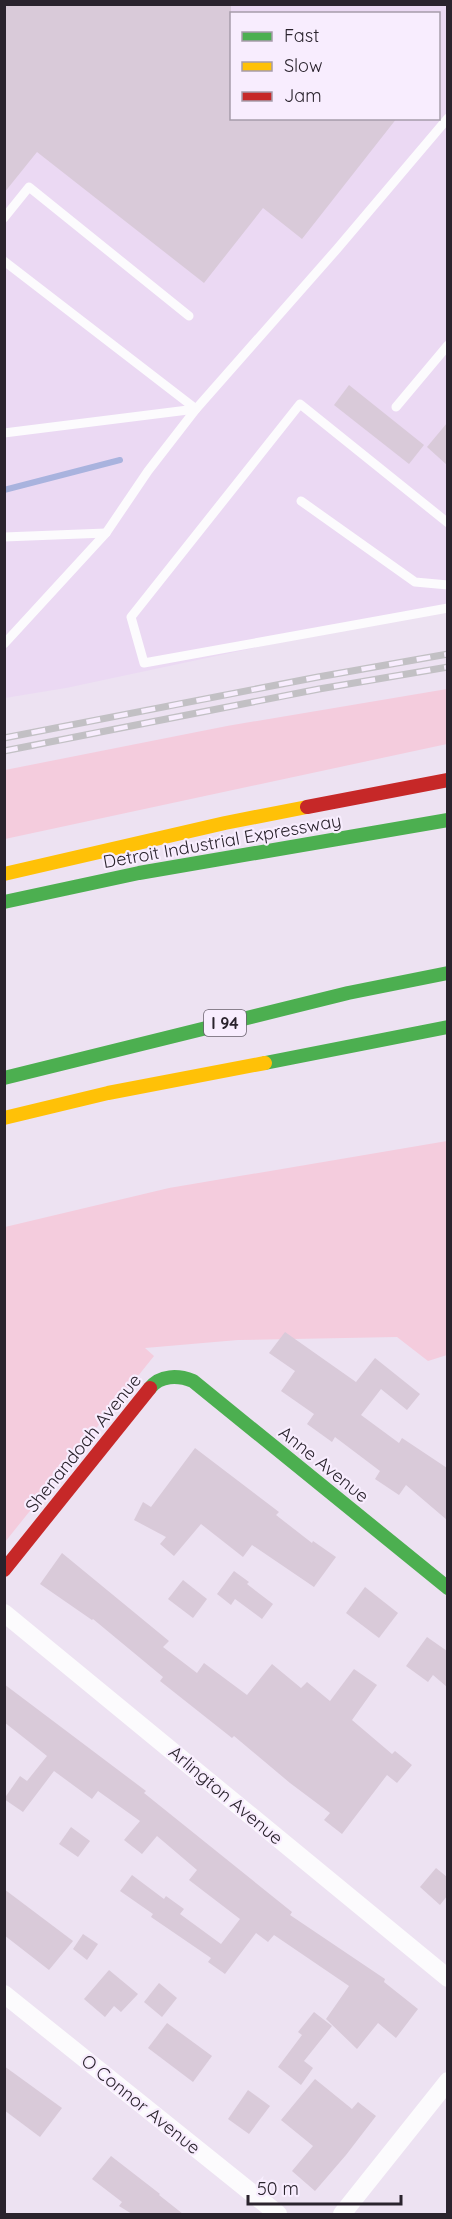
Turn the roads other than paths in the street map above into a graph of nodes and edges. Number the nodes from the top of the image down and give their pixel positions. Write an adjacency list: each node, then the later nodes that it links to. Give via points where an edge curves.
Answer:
1 (447, 118): 7 (lane)
2 (4, 218): 4 (lane, via 29,187)
3 (4, 261): 7 (lane)
4 (189, 316)
5 (447, 345): 6 (lane)
6 (396, 407)
7 (196, 408): 8 (lane); 11 (lane)
8 (4, 434)
9 (301, 501): 13 (lane, via 415,582)
10 (447, 523): 14 (lane, via 300,404 130,616 144,663)
11 (106, 533): 12 (lane); 15 (lane)
12 (4, 537)
13 (447, 585)
14 (447, 608)
15 (4, 644)
16 (447, 780): 18 (main road, via 225,823)
17 (447, 820): 19 (main road, Detroit Industrial Expressway, via 139,873)
18 (4, 874)
19 (4, 902)
20 (447, 973): 22 (main road, I 94, via 348,993)
21 (447, 1027): 23 (main road, via 108,1092)
22 (4, 1078)
23 (4, 1118)
24 (174, 1376): 25 (main road, Shenandoah Avenue, via 155,1381); 26 (main road, Anne Avenue, via 193,1381)
25 (4, 1570)
26 (447, 1588)
27 (4, 1613): 28 (street, Arlington Avenue)
28 (447, 1978)
29 (4, 1994): 31 (street, O Connor Avenue)
30 (447, 2081): 32 (street)
31 (278, 2214)
32 (342, 2214)

